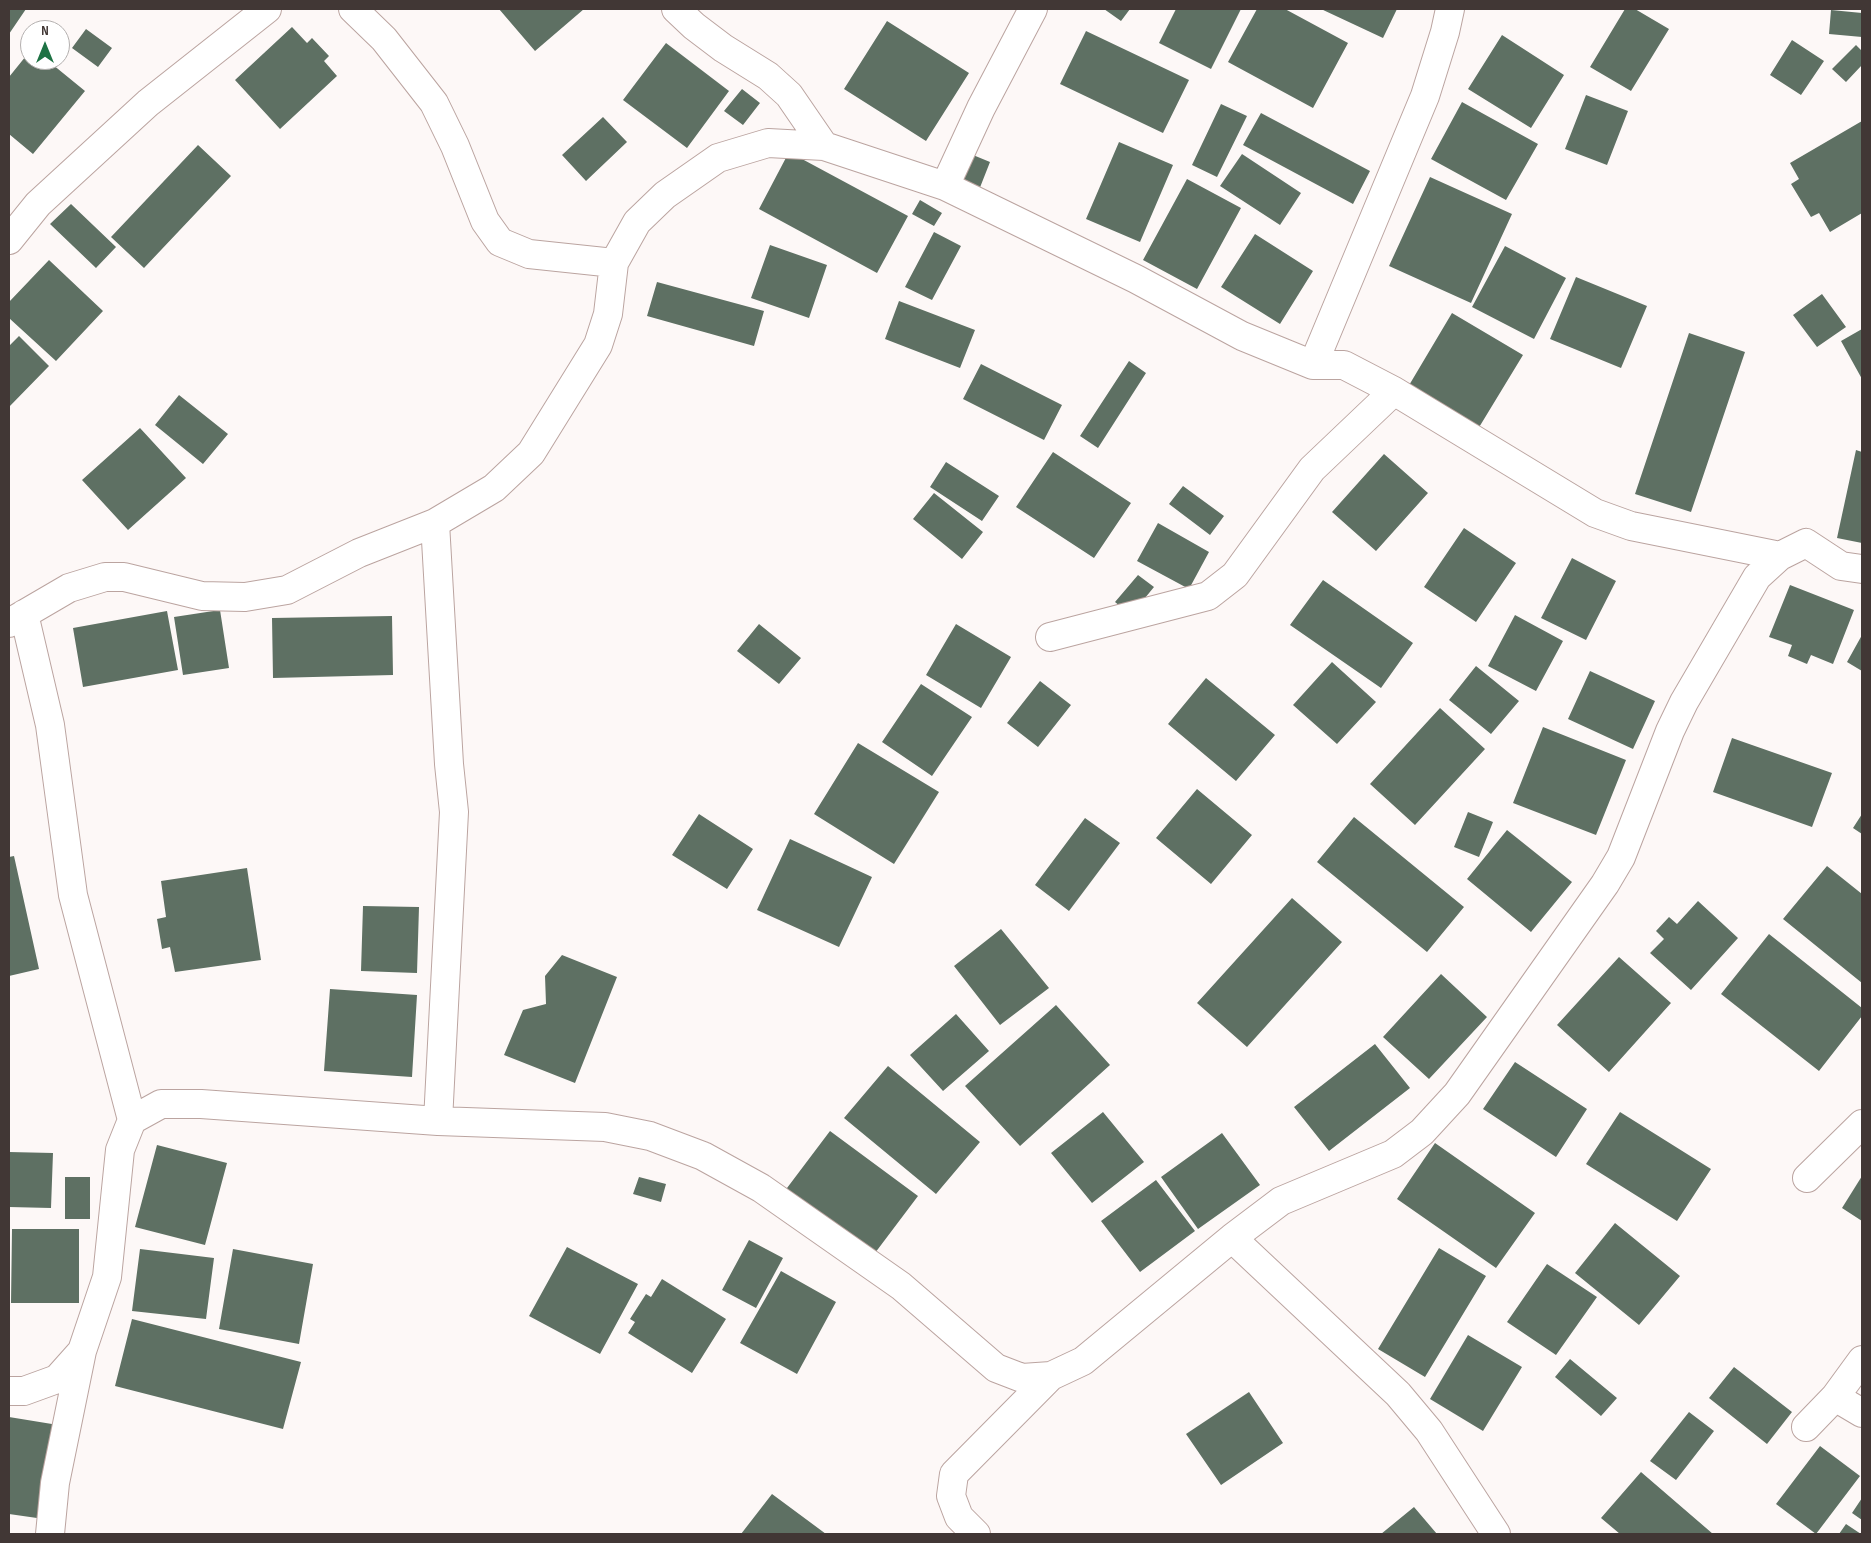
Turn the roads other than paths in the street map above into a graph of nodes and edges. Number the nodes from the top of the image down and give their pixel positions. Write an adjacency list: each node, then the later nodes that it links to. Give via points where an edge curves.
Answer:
1 (267, 9): 8 (street, via 148,103 38,204)
2 (353, 9): 9 (street, via 384,39 434,103 485,221 500,242 529,254)
3 (676, 9): 6 (street, via 701,32 768,76 789,96)
4 (1033, 9): 7 (street)
5 (1450, 9): 10 (street, via 1425,96)
6 (824, 146): 7 (street); 9 (street, via 768,143 718,158 665,195 637,222)
7 (945, 186): 10 (street, via 1136,279 1242,336)
8 (9, 240)
9 (614, 263): 12 (street, via 608,314 598,345 531,453 494,488)
10 (1313, 364): 11 (street, via 1344,364)
11 (1394, 391): 13 (street, via 1595,513 1632,526); 16 (street, via 1312,469 1234,575 1208,596)
12 (434, 523): 15 (street, via 359,553 287,590 245,597 202,596 124,576 106,576 69,588); 18 (street, via 454,812)
13 (1780, 556): 14 (street, via 1806,543 1841,566); 21 (street, via 1757,576 1684,702 1621,857 1456,1094 1422,1132 1393,1154 1281,1201)
14 (1862, 569)
15 (16, 618): 17 (street, via 50,725 73,895)
16 (1050, 637)
17 (132, 1120): 18 (street, via 160,1104 201,1104); 22 (street, via 120,1150 107,1277)
18 (438, 1121): 24 (street, via 605,1127 650,1136 703,1156 760,1188 901,1286 996,1368 1022,1378)
19 (1862, 1124): 20 (street)
20 (1807, 1178)
21 (1232, 1238): 24 (street, via 1083,1361); 31 (street, via 1398,1394 1429,1432)
22 (82, 1351): 25 (street, via 56,1379 24,1391); 29 (street, via 55,1483)
23 (1862, 1360): 26 (street)
24 (1051, 1376): 30 (street, via 954,1474 951,1496 959,1517)
25 (9, 1391)
26 (1834, 1396): 27 (street); 28 (street)
27 (1862, 1413)
28 (1806, 1427)
29 (50, 1534)
30 (976, 1534)
31 (1496, 1534)

